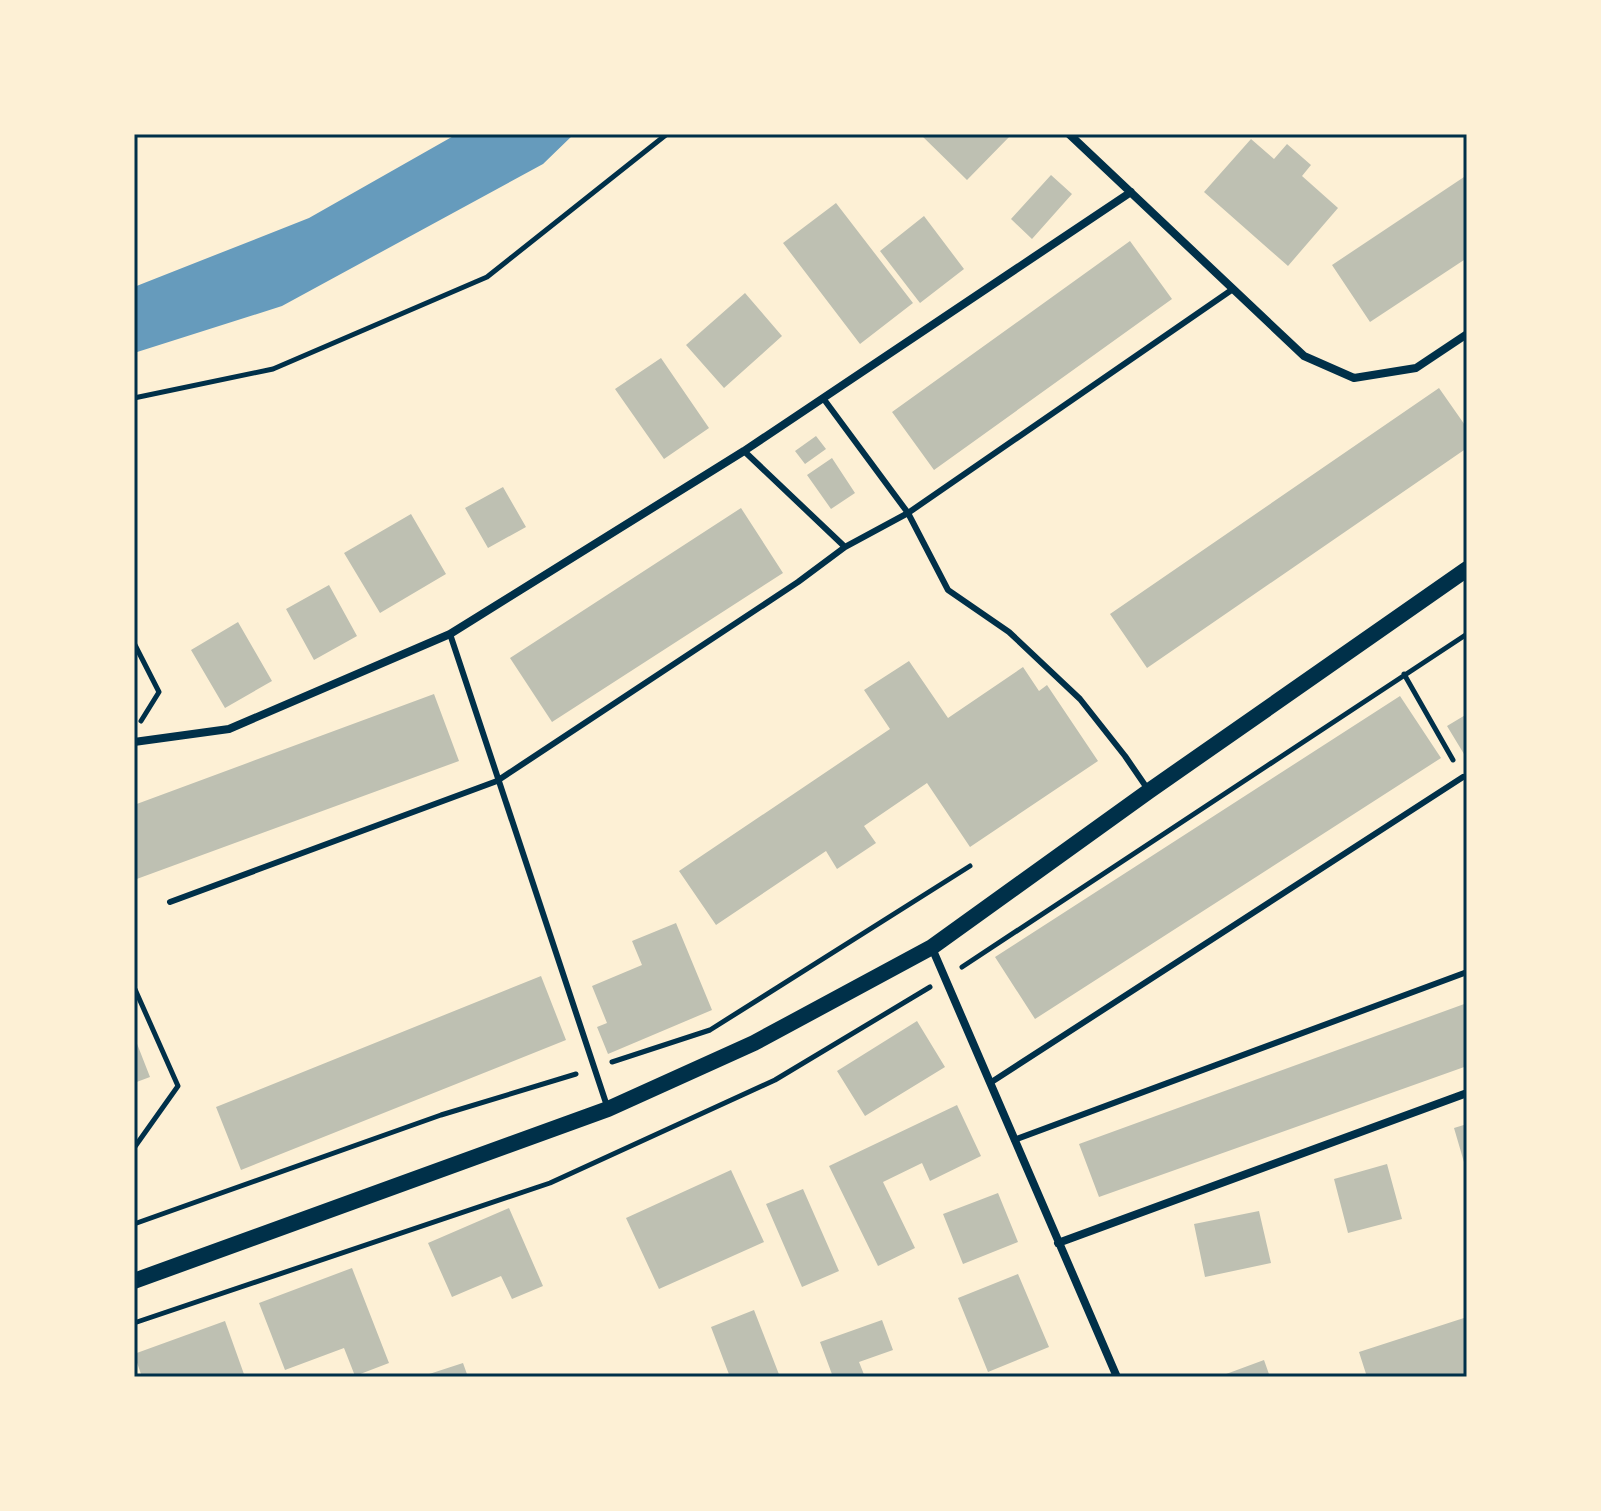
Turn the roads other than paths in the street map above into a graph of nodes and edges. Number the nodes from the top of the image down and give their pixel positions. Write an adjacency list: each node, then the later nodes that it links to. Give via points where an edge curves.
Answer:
1 (1069, 134): 2 (street)
2 (1131, 192): 3 (street); 5 (street)
3 (1233, 289): 4 (street, via 1304,356 1354,378 1416,368); 7 (lane)
4 (1467, 334)
5 (823, 398): 6 (street); 7 (lane)
6 (744, 451): 8 (lane); 10 (street)
7 (908, 513): 8 (lane); 14 (lane, via 948,590 1009,632 1080,699)
8 (845, 547): 13 (lane)
9 (1467, 569): 14 (main road)
10 (450, 634): 11 (street, via 229,729); 13 (lane)
11 (134, 742)
12 (1463, 777): 18 (lane)
13 (497, 781): 15 (lane); 20 (lane)
14 (1149, 791): 16 (main road)
15 (170, 902)
16 (932, 947): 18 (street); 20 (main road, via 754,1043)
17 (1467, 972): 21 (lane)
18 (990, 1083): 21 (street)
19 (1467, 1093): 22 (street)
20 (608, 1109): 23 (main road)
21 (1014, 1140): 22 (street)
22 (1058, 1243): 24 (street)
23 (134, 1281)
24 (1117, 1377)

